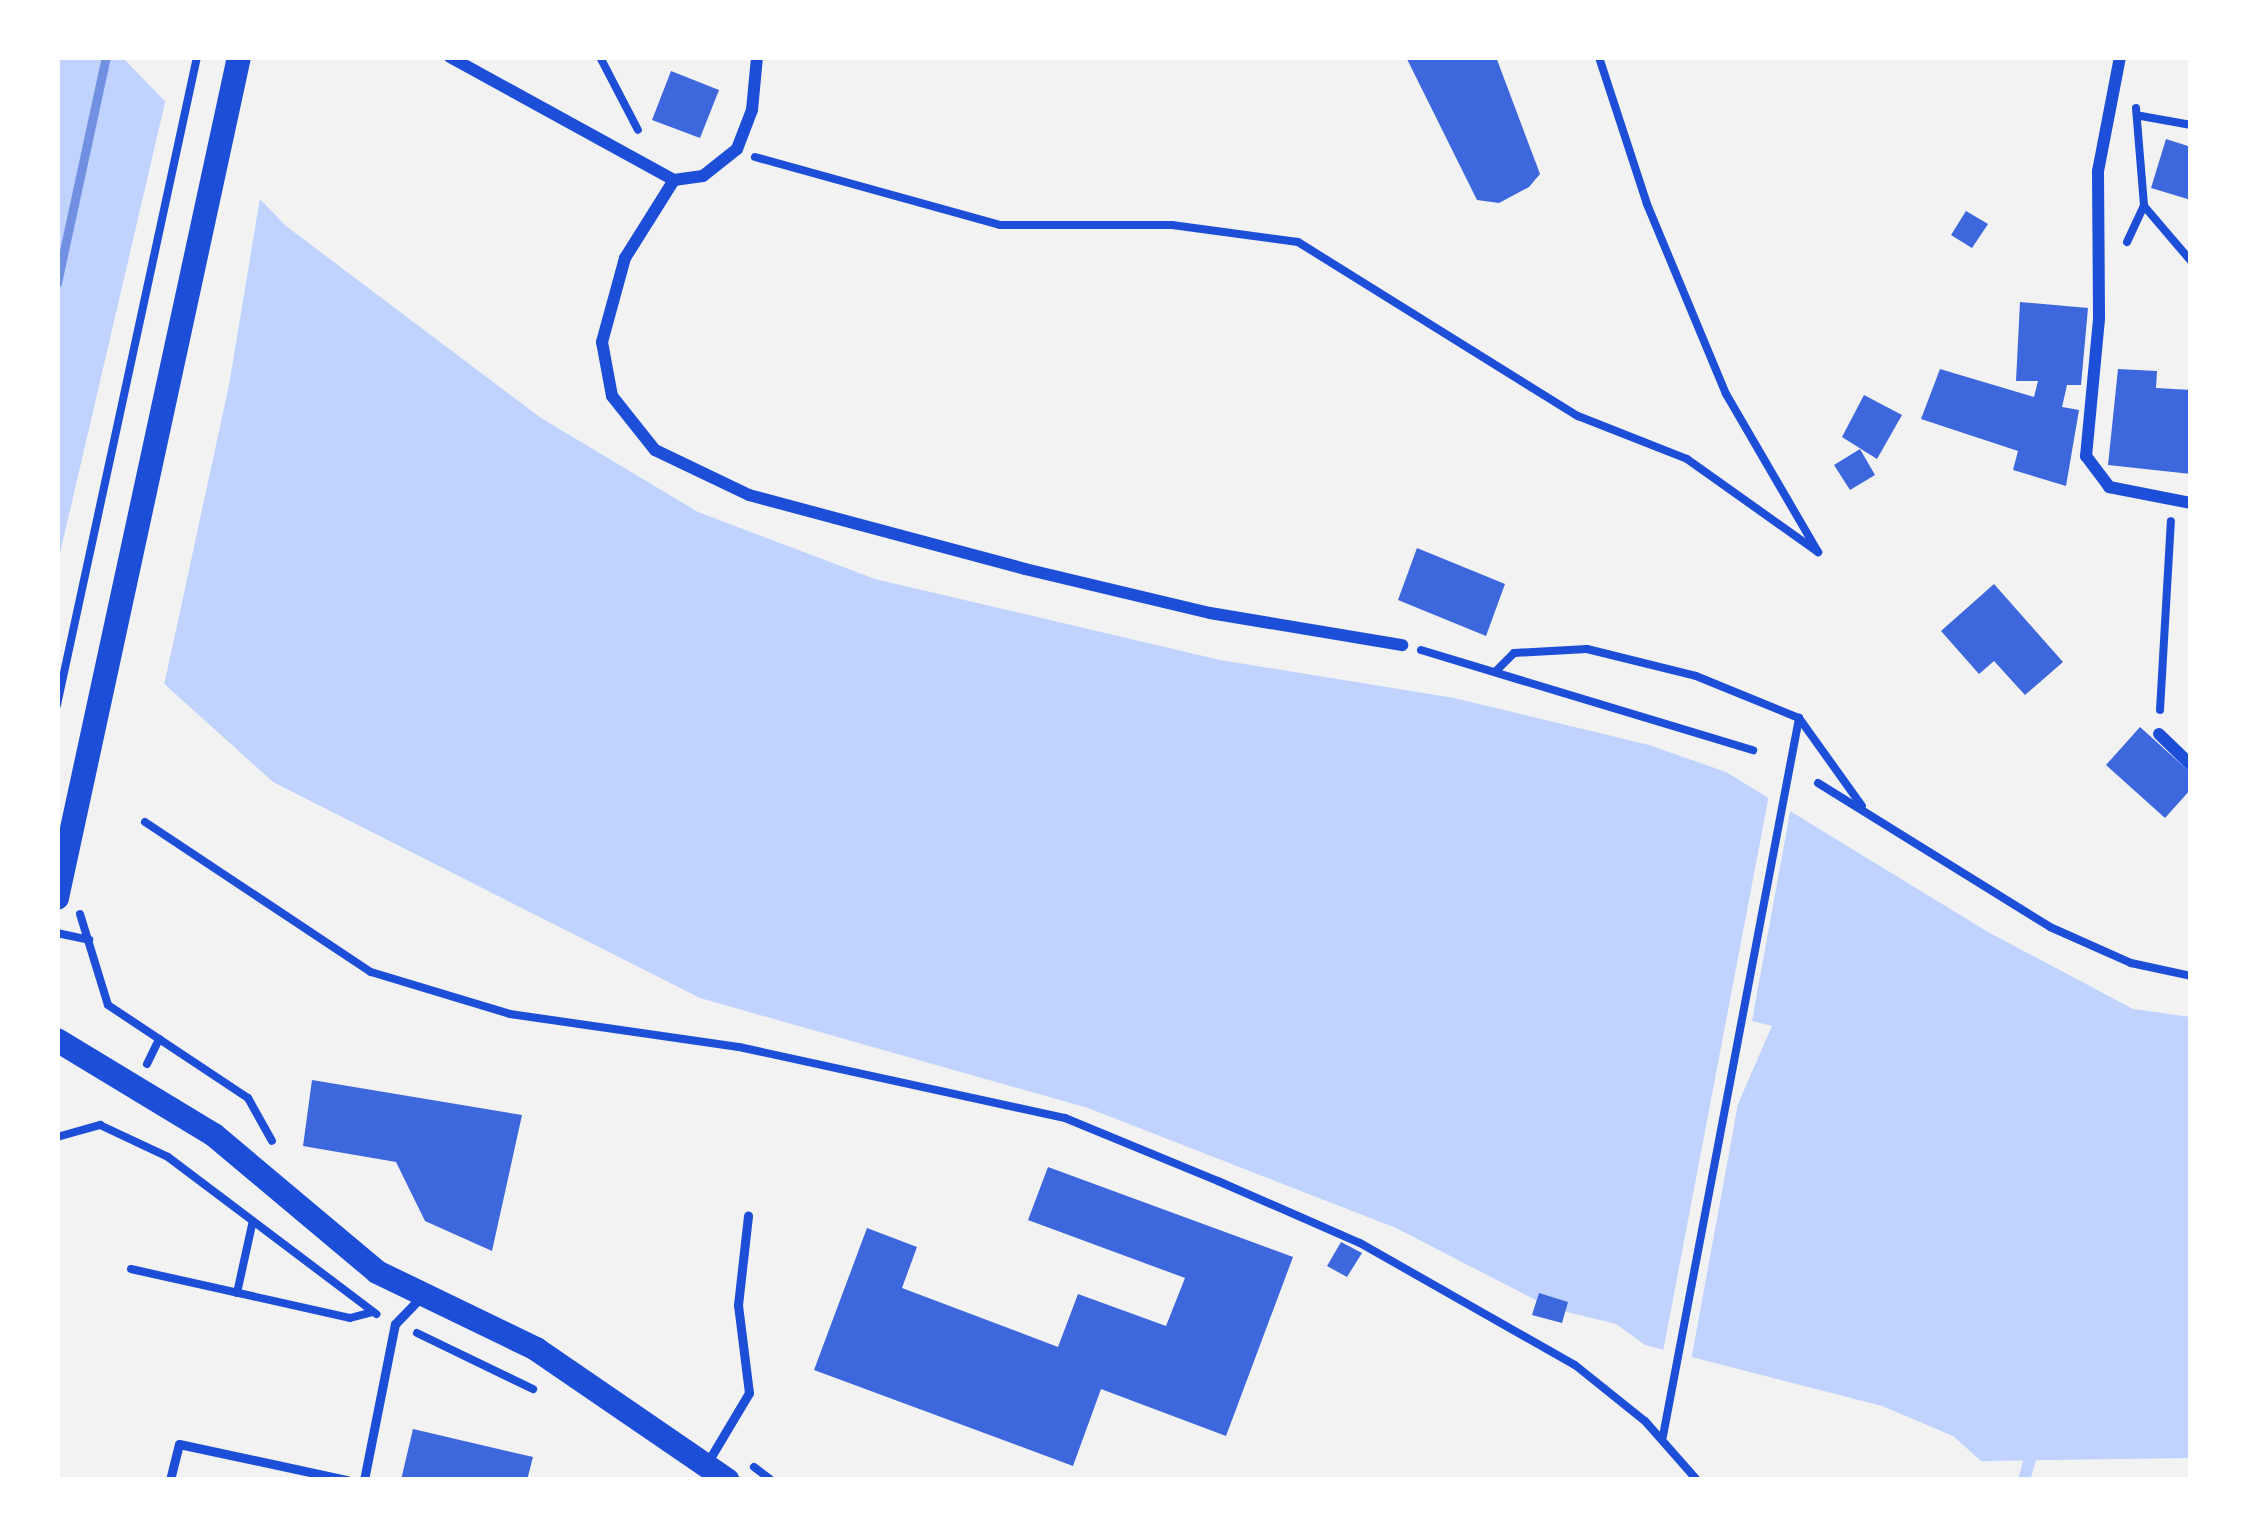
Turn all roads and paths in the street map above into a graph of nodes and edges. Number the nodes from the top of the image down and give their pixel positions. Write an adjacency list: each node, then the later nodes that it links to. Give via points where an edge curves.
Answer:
1 (197, 57): 21 (path)
2 (239, 57): 29 (main road)
3 (451, 57): 13 (street)
4 (600, 57): 11 (path)
5 (757, 57): 12 (street, via 752,110)
6 (1599, 57): 12 (path, via 1647,204 1726,394 1818,552 1688,459 1578,416 1298,242 1172,225 1000,225 772,166)
7 (2120, 57): 8 (street)
8 (2116, 86): 9 (path); 17 (street, via 2098,171 2099,319 2086,455 2098,482)
9 (2139, 115): 10 (path); 14 (path)
10 (2191, 125)
11 (641, 136)
12 (737, 148): 13 (street, via 703,176)
13 (674, 180): 19 (street, via 626,258 602,342 612,396 655,450 749,495 1025,569 1210,614)
14 (2144, 206): 15 (path); 16 (path, via 2128,231)
15 (2191, 261)
16 (2125, 264)
17 (2172, 502): 18 (street); 23 (path)
18 (2191, 502)
19 (1402, 645): 20 (path)
20 (1496, 670): 22 (path, via 1514,653 1619,655); 24 (path)
21 (57, 704)
22 (1799, 718): 27 (path); 43 (path)
23 (2159, 734): 25 (street)
24 (1753, 750)
25 (2191, 765)
26 (1818, 783): 27 (path)
27 (1862, 806): 31 (path, via 2050,927 2131,963)
28 (145, 822): 43 (path, via 371,972 510,1014 781,1055 1065,1118 1360,1243 1576,1365)
29 (57, 898)
30 (57, 933): 33 (path, via 90,941 108,1005)
31 (2191, 976)
32 (57, 1040): 39 (main road, via 214,1135 377,1272)
33 (248, 1098)
34 (57, 1138): 36 (path, via 78,1126 115,1128 168,1157)
35 (748, 1216): 44 (lane, via 739,1305 748,1394)
36 (253, 1225): 38 (path); 40 (path)
37 (131, 1269): 38 (path)
38 (237, 1293): 40 (path, via 350,1318)
39 (421, 1297): 41 (lane); 44 (main road, via 536,1349)
40 (373, 1312): 41 (path)
41 (395, 1324): 42 (path); 47 (lane)
42 (547, 1398)
43 (1662, 1437): 48 (path)
44 (717, 1473)
45 (170, 1480): 46 (lane, via 179,1444)
46 (346, 1480)
47 (364, 1480)
48 (1697, 1480)

